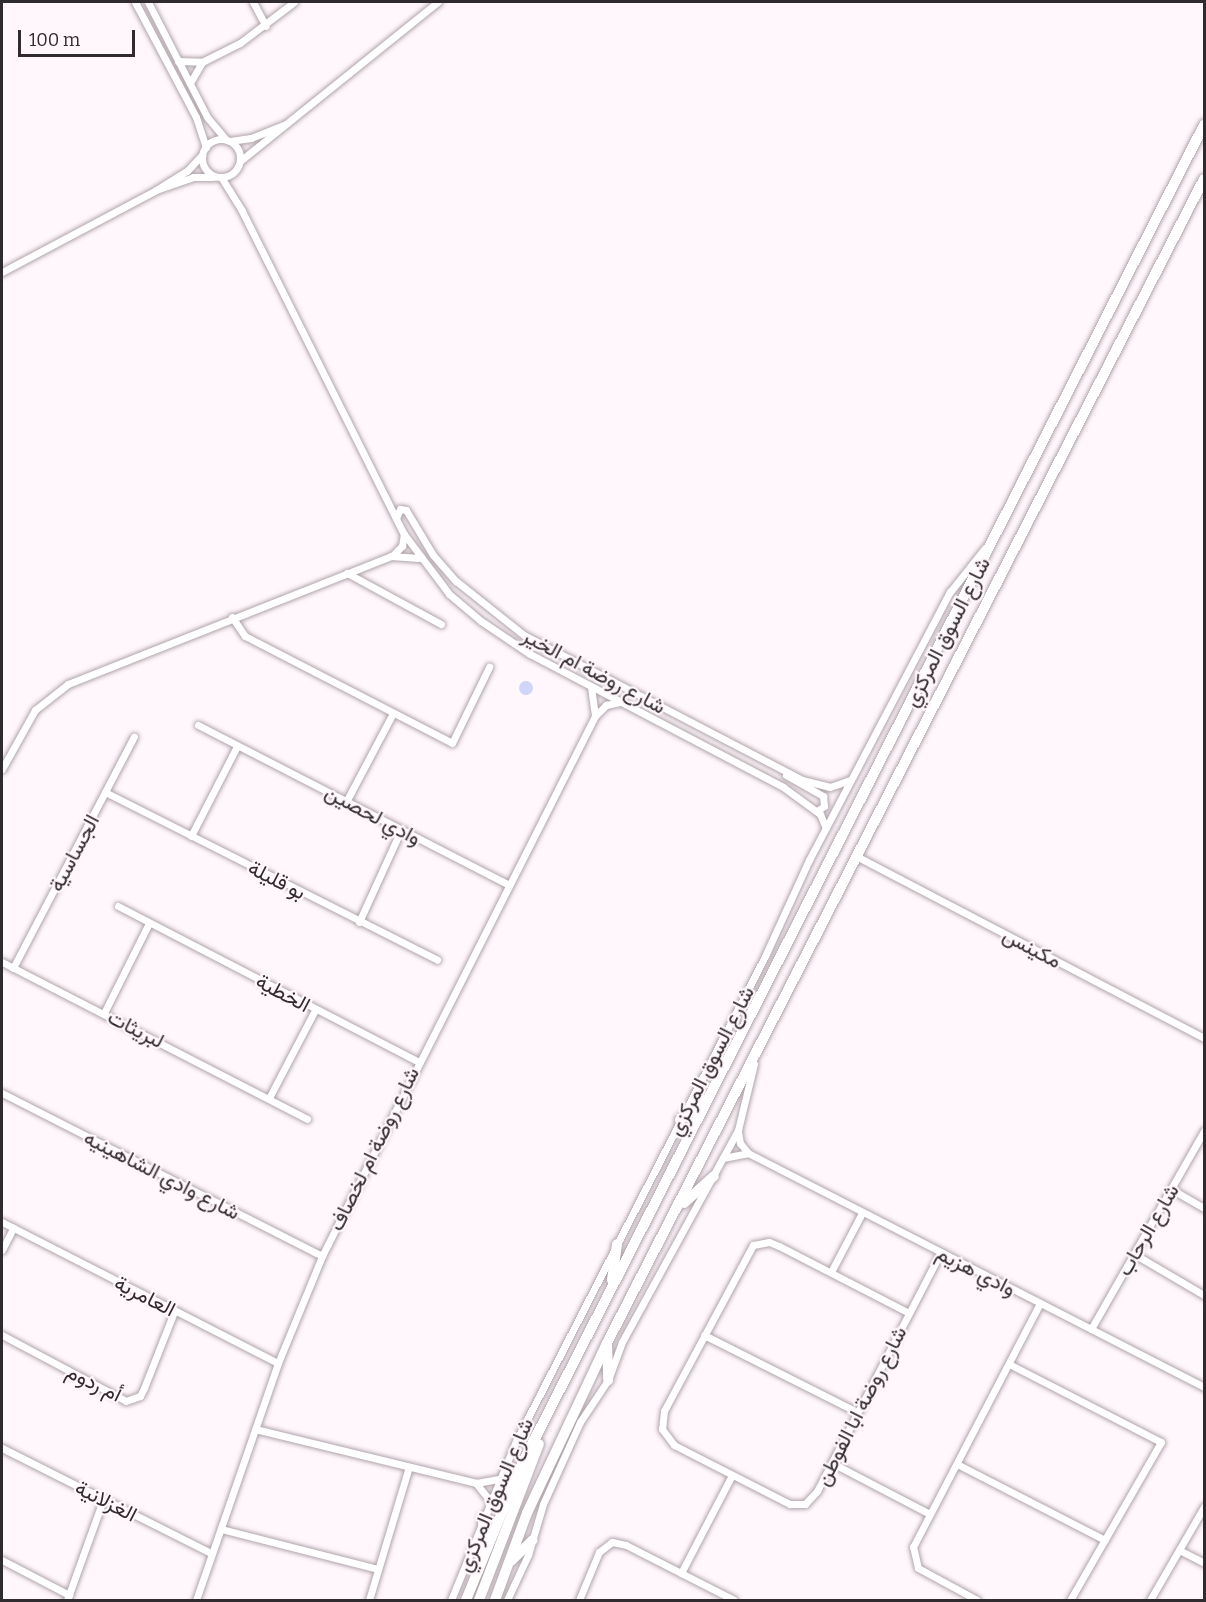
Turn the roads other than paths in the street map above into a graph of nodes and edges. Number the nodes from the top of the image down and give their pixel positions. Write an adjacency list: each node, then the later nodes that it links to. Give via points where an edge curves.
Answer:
1 (135, 2): 13 (street, via 196,117)
2 (148, 2): 7 (street)
3 (253, 2): 6 (street)
4 (294, 2): 6 (street)
5 (438, 2): 10 (street, via 377,55)
6 (266, 26): 8 (street)
7 (178, 61): 8 (street); 9 (street)
8 (202, 62): 9 (street)
9 (190, 83): 12 (street, via 211,123)
10 (285, 124): 12 (street, via 251,138); 15 (street)
11 (1204, 125): 22 (main road, شارع السوق المركزي)
12 (227, 140): 13 (street, via 213,141); 15 (street, via 238,149)
13 (206, 147): 14 (street)
14 (202, 155): 16 (street, via 205,169); 18 (street, via 187,171)
15 (240, 161): 16 (street, via 234,173)
16 (219, 177): 18 (street, via 193,177); 20 (street, via 242,211)
17 (1204, 179): 45 (main road, شارع السوق المركزي)
18 (156, 190): 19 (street)
19 (2, 272)
20 (396, 518): 21 (street, شارع روضة ام الخير); 37 (street, شارع روضة ام الخير, via 399,509 406,510 444,568 510,626)
21 (404, 534): 23 (street, via 402,546); 24 (street, شارع روضة ام الخير)
22 (997, 535): 38 (street, شارع السوق المركزي, via 957,580); 60 (main road, شارع السوق المركزي)
23 (391, 556): 24 (street); 25 (street)
24 (420, 558): 29 (street, شارع روضة ام الخير, via 449,594 481,621)
25 (347, 573): 26 (street); 27 (street)
26 (232, 617): 31 (street, via 245,636); 36 (street, via 88,674 48,696 23,729)
27 (441, 624)
28 (489, 667): 31 (street, via 452,743)
29 (591, 687): 30 (street, شارع روضة ام الخير); 32 (street)
30 (620, 702): 32 (street, via 606,705); 41 (street, شارع روضة ام الخير, via 771,781)
31 (393, 713): 40 (street)
32 (595, 716): 46 (street, شارع روضة ام لخصاف)
33 (198, 725): 35 (street, وادي لحصين)
34 (134, 737): 39 (street, الجساسية)
35 (237, 746): 40 (street, وادي لحصين); 44 (street)
36 (2, 769)
37 (781, 771): 38 (street, شارع روضة ام الخير, via 825,787 839,786); 41 (street, via 823,796 824,806)
38 (851, 778): 42 (street, شارع السوق المركزي)
39 (105, 792): 44 (street, بو قليلة); 52 (street, الجساسية)
40 (347, 800): 43 (street, وادي لحصين)
41 (816, 811): 42 (street, شارع روضة ام الخير)
42 (826, 828): 62 (street, شارع السوق المركزي)
43 (401, 830): 46 (street, وادي لحصين); 48 (street)
44 (192, 836): 48 (street, بو قليلة)
45 (858, 857): 55 (street, مكينس); 56 (main road, شارع السوق المركزي)
46 (507, 884): 57 (street, شارع روضة ام لخصاف)
47 (118, 906): 49 (street, الخطية)
48 (359, 922): 50 (street, بو قليلة)
49 (149, 923): 53 (street, الخطية); 54 (street)
50 (437, 960)
51 (2, 962): 52 (street, لبريثات)
52 (13, 968): 54 (street, لبريثات)
53 (315, 1010): 57 (street, الخطية); 59 (street)
54 (104, 1013): 59 (street, لبريثات)
55 (1204, 1038)
56 (756, 1058): 63 (street, شارع السوق المركزي); 69 (main road, شارع السوق المركزي)
57 (417, 1061): 78 (street, شارع روضة ام لخصاف)
58 (2, 1093): 78 (street, شارع وادي الشاهينيه)
59 (269, 1098): 61 (street, لبريثات)
60 (708, 1099): 62 (main road); 80 (main road, شارع السوق المركزي)
61 (307, 1119)
62 (680, 1120): 74 (street, شارع السوق المركزي)
63 (738, 1130): 65 (street, via 740,1143); 66 (street, شارع السوق المركزي)
64 (1204, 1131): 68 (street, شارع الرحاب)
65 (748, 1153): 66 (street); 71 (street, وادي هزيم)
66 (723, 1158): 67 (street, شارع السوق المركزي)
67 (714, 1176): 69 (main road); 91 (street, شارع السوق المركزي, via 622,1342)
68 (1171, 1189): 70 (street); 77 (street, شارع الرحاب)
69 (680, 1207): 88 (main road, شارع السوق المركزي)
70 (1204, 1208)
71 (862, 1213): 76 (street, وادي هزيم); 79 (street)
72 (8, 1225): 73 (street); 75 (street); 83 (street, العامرية)
73 (2, 1240)
74 (617, 1244): 80 (main road); 101 (street, شارع السوق المركزي)
75 (2, 1250)
76 (941, 1252): 82 (street, وادي هزيم); 84 (street, شارع روضة ابا الفوطن)
77 (1134, 1254): 81 (street); 85 (street, شارع الرحاب)
78 (322, 1256): 89 (street, شارع روضة ام لخصاف)
79 (831, 1272): 84 (street, شارع روضة ابا الفوطن); 87 (street, شارع روضة ابا الفوطن, via 769,1242 753,1245)
80 (611, 1288): 94 (main road, شارع السوق المركزي)
81 (1204, 1295)
82 (1040, 1304): 85 (street, وادي هزيم); 90 (street)
83 (174, 1312): 86 (street, أم ردوم, via 140,1396 126,1401); 89 (street, العامرية)
84 (909, 1313): 93 (street, شارع روضة ابا الفوطن)
85 (1091, 1329): 92 (street, وادي هزيم)
86 (2, 1335)
87 (704, 1335): 93 (street); 100 (street, شارع روضة ابا الفوطن, via 664,1411 662,1429 674,1445)
88 (607, 1343): 91 (main road); 116 (main road, شارع السوق المركزي, via 536,1492)
89 (278, 1363): 95 (street, شارع روضة ام لخصاف)
90 (1009, 1364): 98 (street); 110 (street, via 1161,1442)
91 (608, 1380): 109 (street, شارع السوق المركزي, via 580,1422 543,1504)
92 (1204, 1385)
93 (857, 1412): 97 (street, شارع روضة ابا الفوطن)
94 (543, 1429): 112 (main road, شارع السوق المركزي, via 522,1464); 124 (main road, via 532,1470)
95 (255, 1430): 99 (street); 108 (street, شارع روضة ام لخصاف)
96 (2, 1448): 103 (street, الغزلانية)
97 (832, 1463): 100 (street, شارع روضة ابا الفوطن, via 811,1499 798,1505); 106 (street)
98 (957, 1464): 106 (street); 110 (street)
99 (409, 1467): 102 (street); 117 (street)
100 (732, 1475): 118 (street)
101 (499, 1479): 102 (street); 104 (street, شارع السوق المركزي)
102 (476, 1483): 104 (street)
103 (103, 1500): 113 (street, الغزلانية); 119 (street)
104 (490, 1501): 107 (street, شارع السوق المركزي)
105 (1204, 1507): 111 (street)
106 (930, 1514): 129 (street, via 913,1547 913,1561 925,1574)
107 (483, 1518): 112 (main road); 122 (street, شارع السوق المركزي)
108 (220, 1530): 113 (street, شارع روضة ام لخصاف); 117 (street)
109 (533, 1540): 116 (main road); 126 (street, شارع السوق المركزي)
110 (1105, 1540): 130 (street)
111 (1179, 1550): 115 (street); 131 (street)
112 (484, 1552): 123 (main road, شارع السوق المركزي)
113 (211, 1553): 120 (street, شارع روضة ام لخصاف)
114 (2, 1560): 119 (street)
115 (1204, 1563)
116 (507, 1566): 125 (main road, شارع السوق المركزي)
117 (378, 1569): 121 (street)
118 (681, 1573): 127 (street, via 626,1545 612,1542 599,1552); 128 (street)
119 (68, 1598)
120 (196, 1600)
121 (369, 1600)
122 (451, 1600)
123 (466, 1600)
124 (479, 1600)
125 (495, 1600)
126 (507, 1600)
127 (579, 1600)
128 (734, 1600)
129 (977, 1600)
130 (1070, 1600)
131 (1150, 1600)

